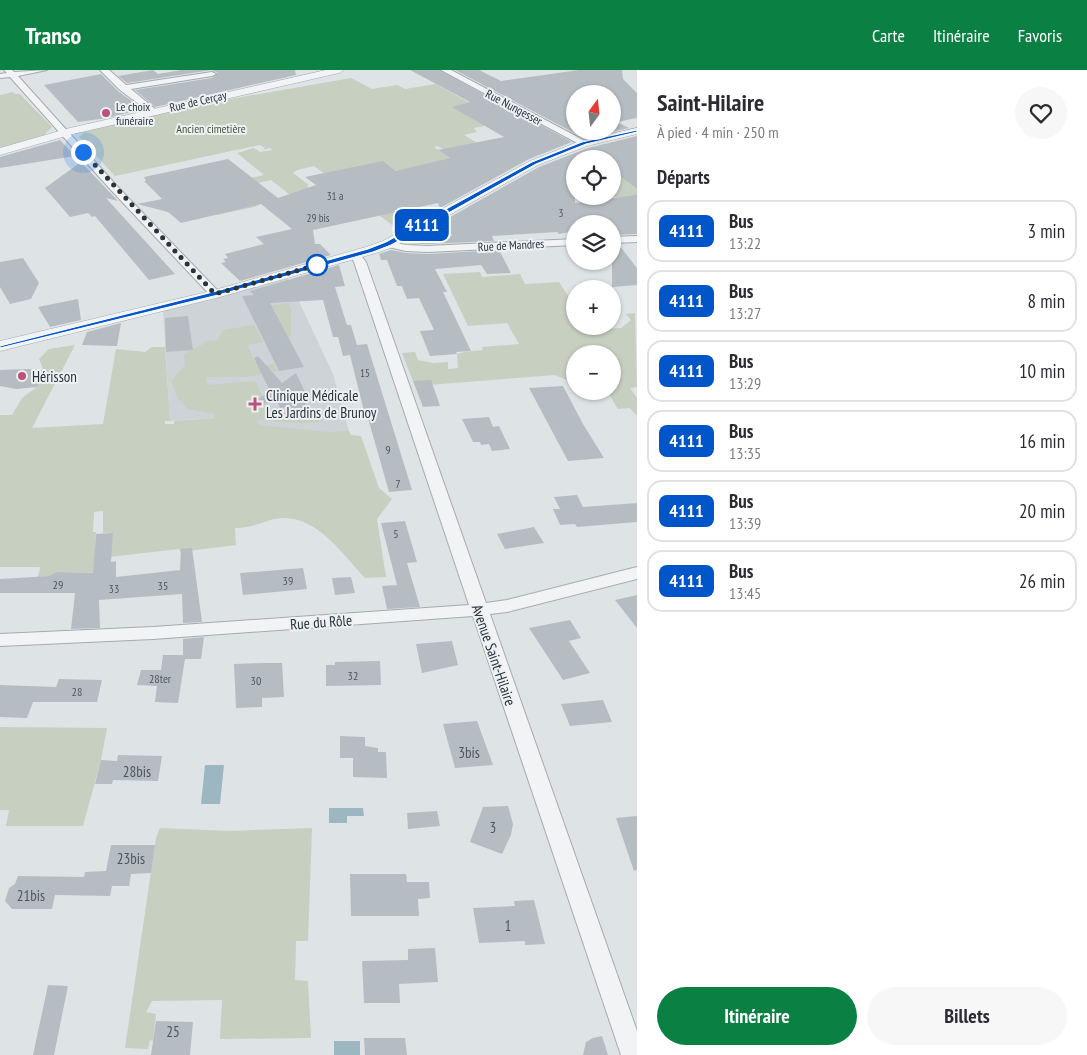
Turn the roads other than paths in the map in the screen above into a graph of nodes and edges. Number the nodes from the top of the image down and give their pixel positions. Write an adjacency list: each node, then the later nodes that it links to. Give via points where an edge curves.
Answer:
1 (43, 70): 5 (street)
2 (104, 70): 9 (street)
3 (339, 70): 7 (street, Rue de Cerçay)
4 (445, 70): 13 (street, Rue Nungesser)
5 (10, 72): 8 (street); 12 (street)
6 (210, 72): 9 (street)
7 (316, 72): 10 (street, Rue de Cerçay)
8 (0, 76)
9 (124, 88): 10 (street)
10 (152, 111): 12 (street, Rue de Cerçay)
11 (637, 131): 13 (street)
12 (65, 132): 14 (street, Rue de Cerçay); 20 (street)
13 (584, 143): 18 (street, via 534,163)
14 (0, 152)
15 (637, 239): 16 (street)
16 (621, 240)
17 (566, 242): 18 (street, Rue de Mandres, via 428,249)
18 (388, 244): 19 (street)
19 (354, 255): 20 (street); 23 (street, Avenue Saint-Hilaire, via 360,262)
20 (215, 294): 21 (street)
21 (0, 346)
22 (637, 573): 23 (street, Rue du Rôle)
23 (479, 610): 24 (street, Rue du Rôle, via 153,633); 25 (street, Avenue Saint-Hilaire)
24 (0, 640)
25 (633, 1055)

